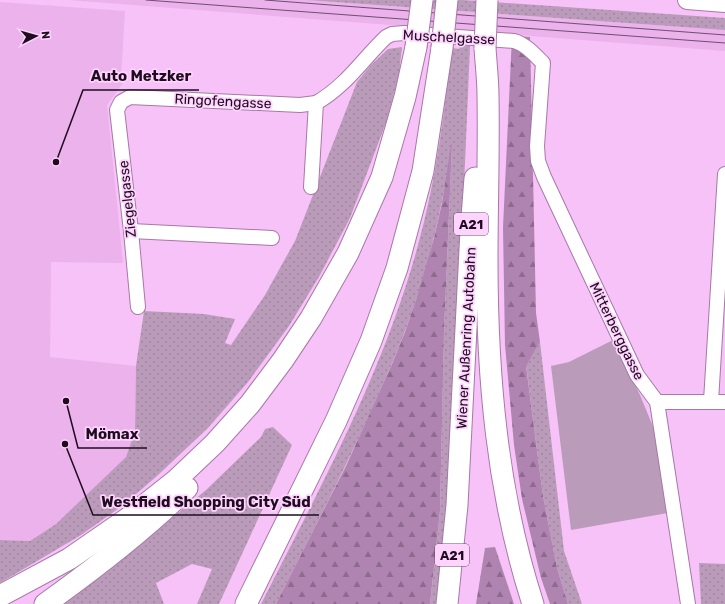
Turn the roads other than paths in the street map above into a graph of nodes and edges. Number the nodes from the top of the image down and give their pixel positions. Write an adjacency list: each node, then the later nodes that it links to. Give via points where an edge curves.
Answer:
1 (422, 0): 7 (highway, bridge)
2 (429, 0): 7 (highway)
3 (447, 0): 7 (highway, bridge)
4 (487, 0): 8 (highway, Wiener Außenring Autobahn / A21, bridge)
5 (688, 0): 6 (main road)
6 (725, 3)
7 (427, 47): 19 (highway, via 405,97 382,177 348,253 311,318 250,404 215,443 175,481 127,519 69,559); 20 (highway, via 396,152 361,244 329,303 289,367 229,445 184,491 110,555); 21 (highway, via 423,171 398,268 371,341 336,421)
8 (484, 48): 22 (highway, Wiener Außenring Autobahn / A21, via 471,230 457,505); 23 (highway, via 488,95 487,260 492,387 505,491)
9 (543, 62): 11 (street, Muschelgasse, via 526,47 514,41 392,34 380,42 350,78); 17 (street, Mitterberggasse, via 537,146 542,172 622,346 637,375)
10 (130, 97): 11 (street, Ringofengasse, via 300,105); 14 (street, Ziegelgasse, via 121,102 117,110)
11 (316, 103): 13 (street)
12 (725, 174): 18 (street)
13 (311, 187)
14 (131, 232): 15 (street); 16 (street, Ziegelgasse)
15 (272, 238)
16 (138, 308)
17 (657, 402): 18 (street); 24 (street, Mitterberggasse)
18 (718, 402)
19 (0, 596)
20 (45, 604)
21 (246, 604)
22 (447, 604)
23 (533, 604)
24 (688, 604)

